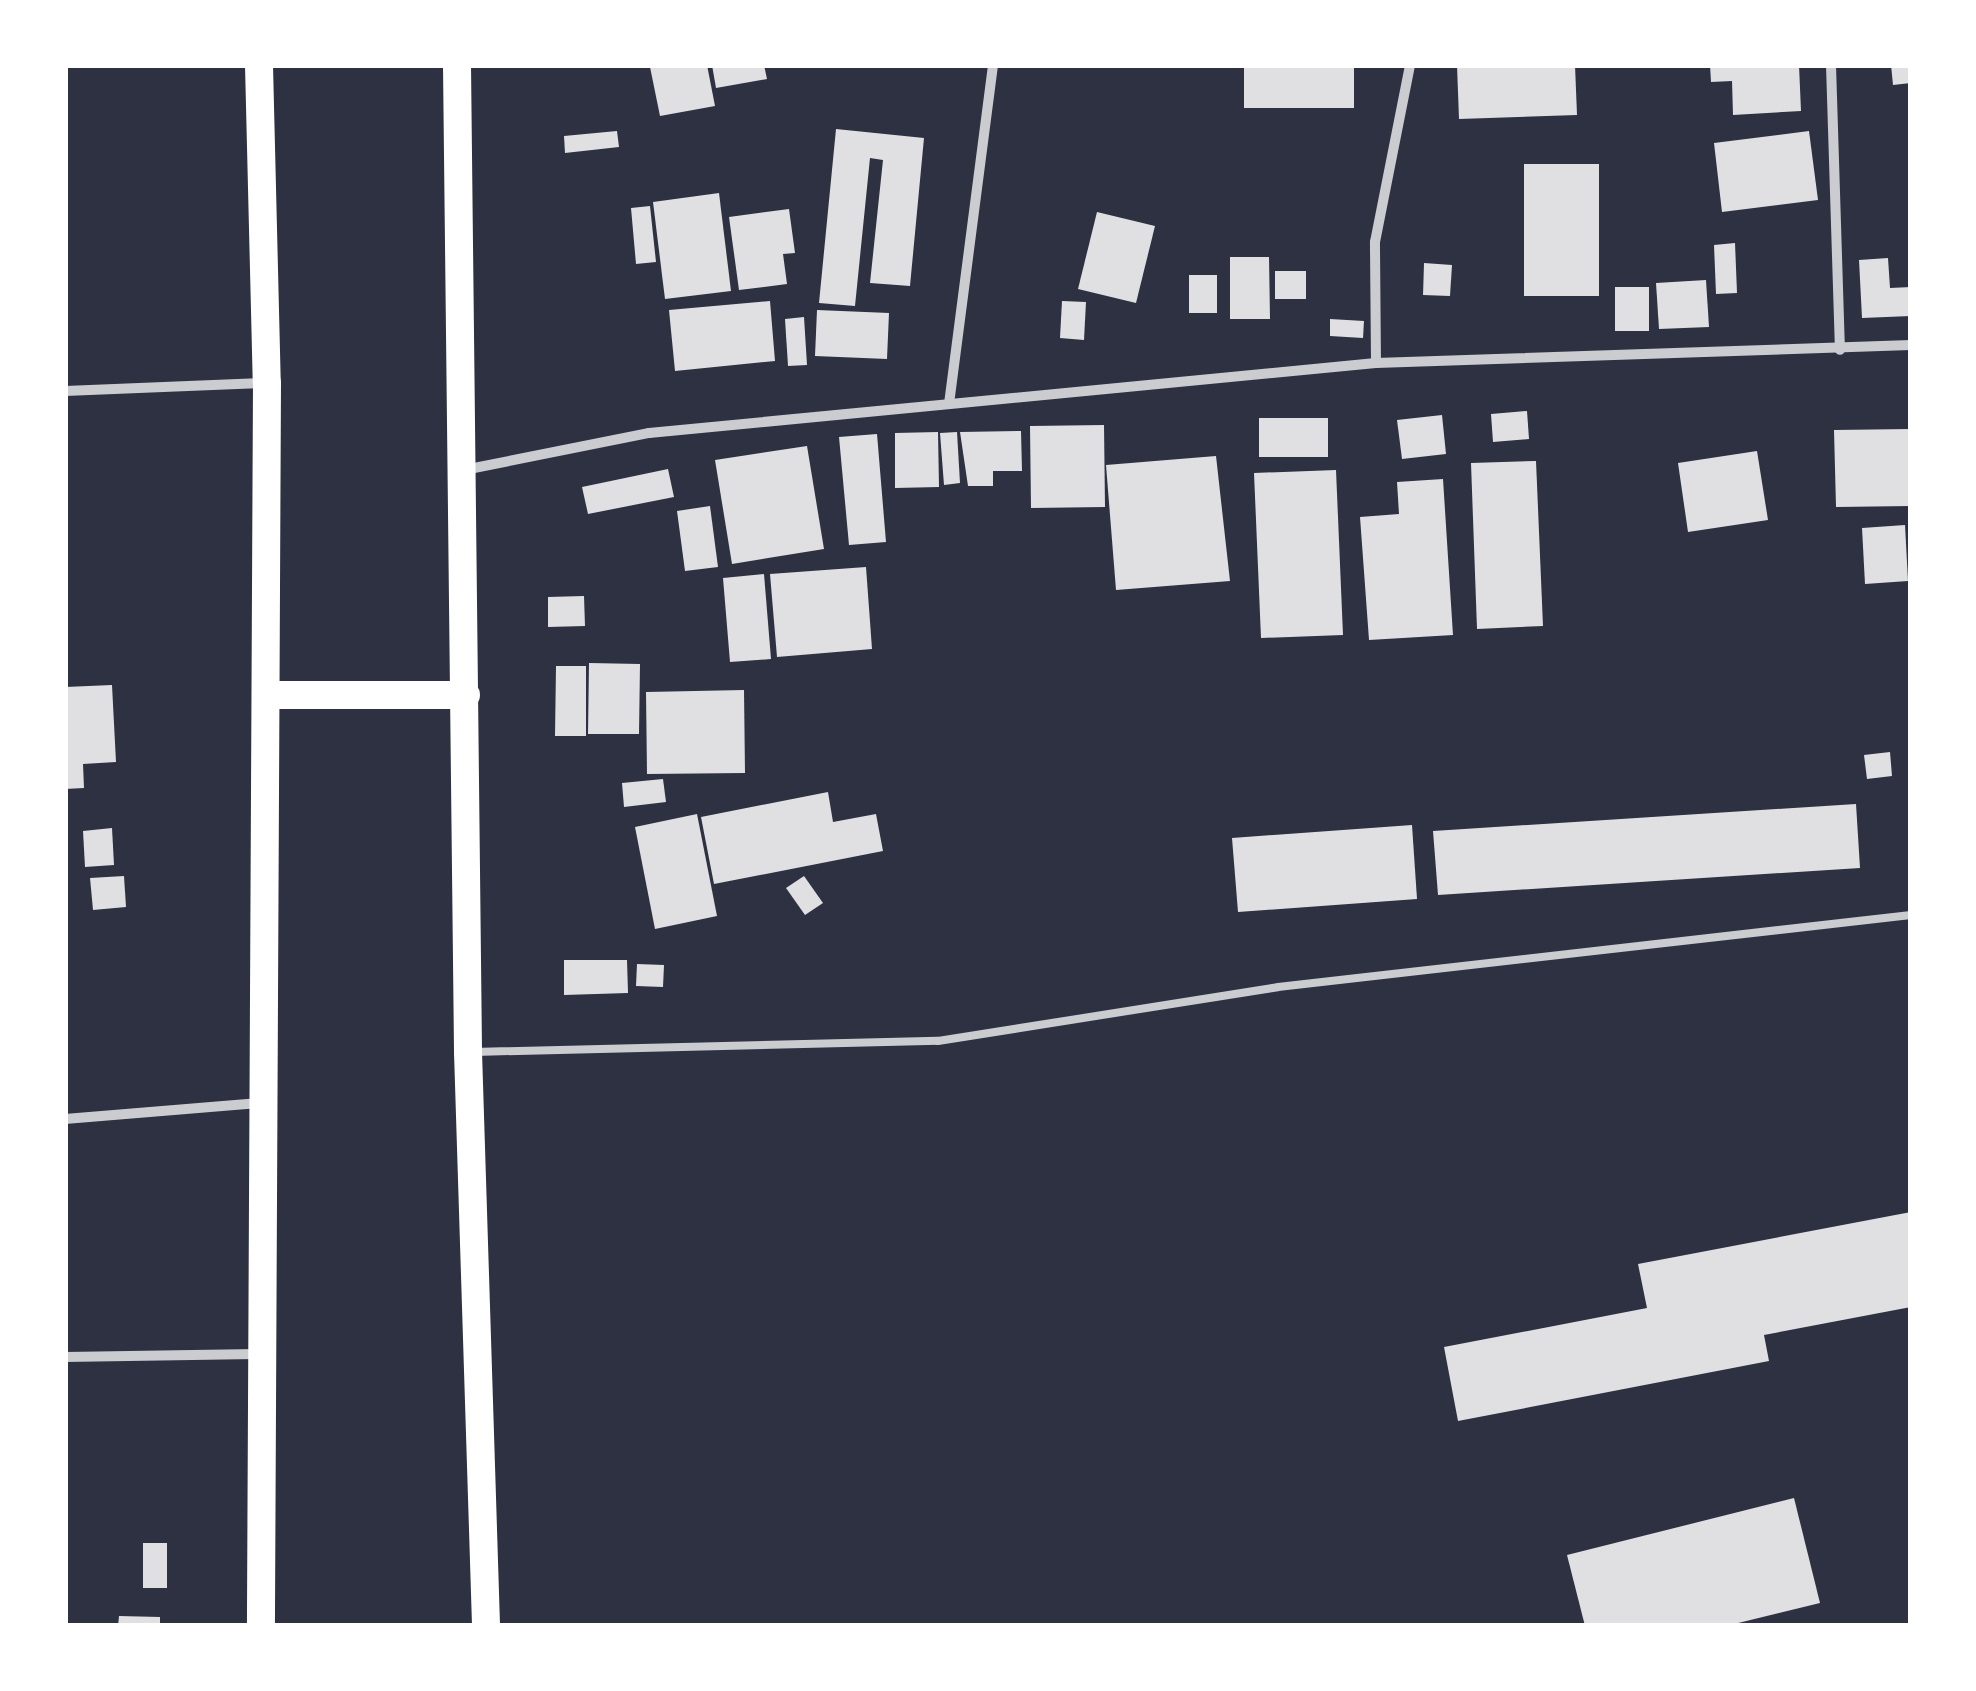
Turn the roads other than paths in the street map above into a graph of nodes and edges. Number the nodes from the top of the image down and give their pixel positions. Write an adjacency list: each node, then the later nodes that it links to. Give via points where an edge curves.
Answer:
1 (259, 65): 9 (highway)
2 (457, 65): 12 (highway)
3 (993, 65): 11 (street)
4 (1410, 65): 8 (street, via 1377,226)
5 (1831, 65): 7 (street)
6 (1911, 344): 7 (street)
7 (1840, 350): 8 (street)
8 (1376, 363): 11 (street)
9 (267, 383): 10 (street); 13 (highway)
10 (65, 390)
11 (949, 404): 12 (street, via 649,433)
12 (461, 470): 14 (highway)
13 (266, 694): 14 (highway); 17 (highway)
14 (466, 694): 16 (highway)
15 (1911, 914): 16 (lane, via 1278,987 938,1041)
16 (468, 1052): 22 (highway)
17 (260, 1103): 18 (street); 19 (highway)
18 (65, 1119)
19 (258, 1354): 20 (street); 21 (highway)
20 (65, 1356)
21 (261, 1626)
22 (486, 1626)

